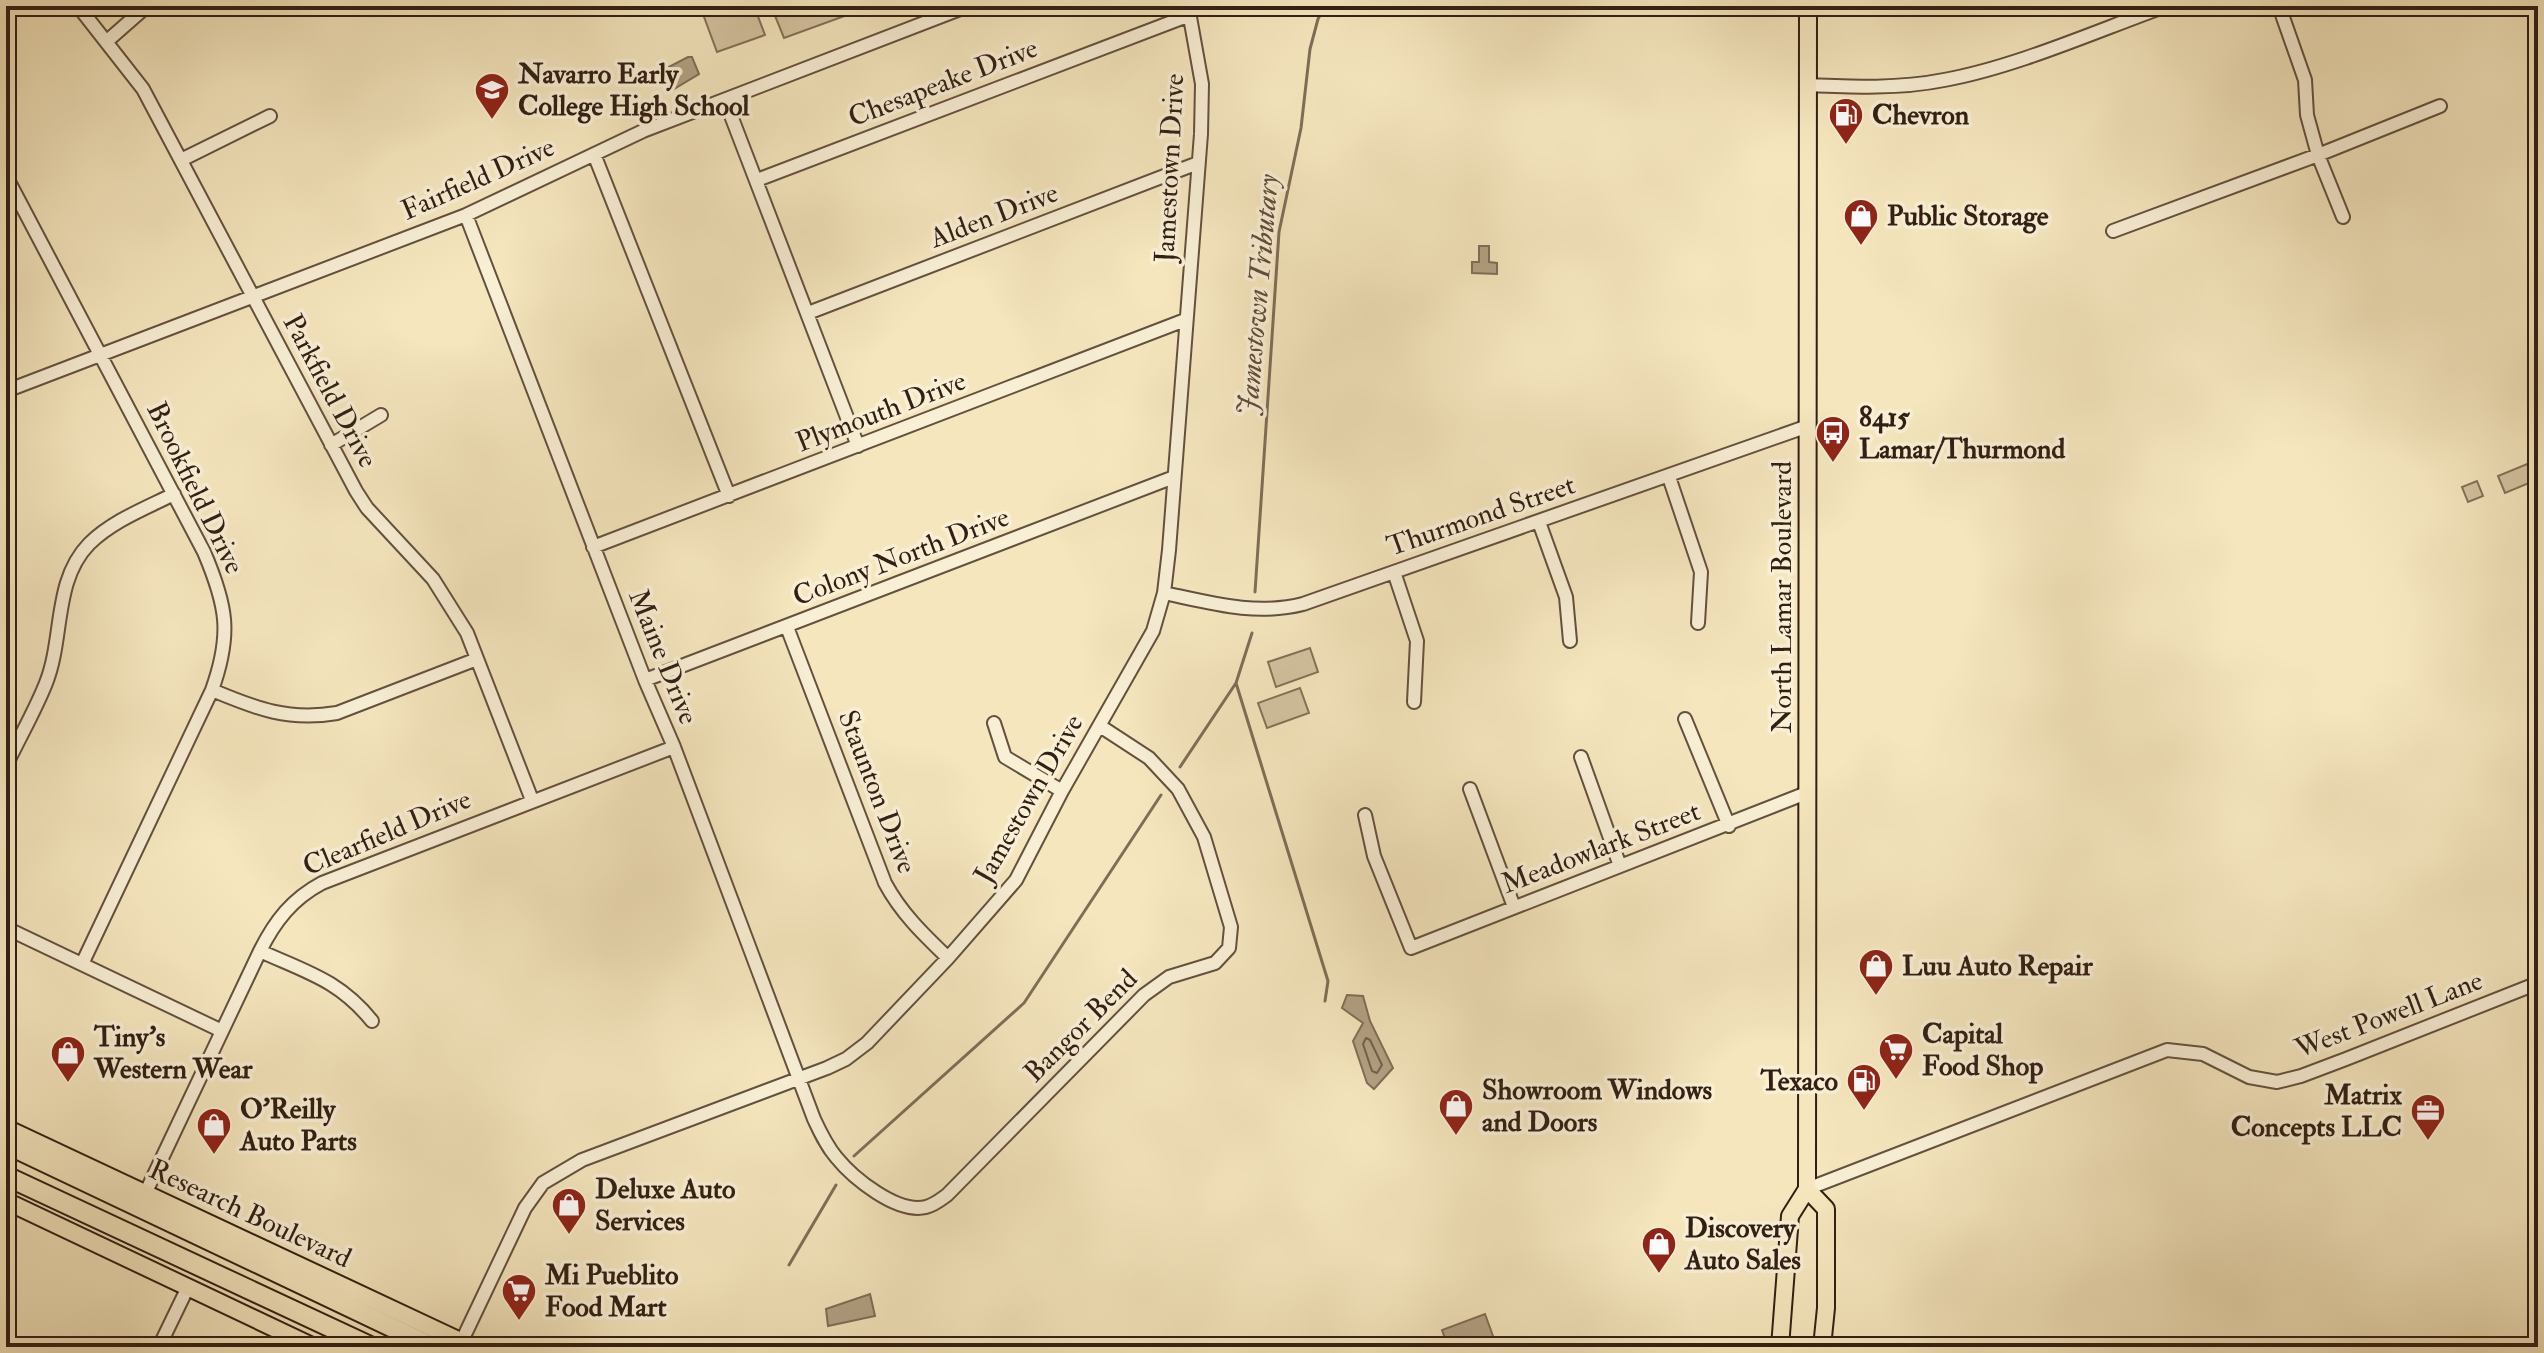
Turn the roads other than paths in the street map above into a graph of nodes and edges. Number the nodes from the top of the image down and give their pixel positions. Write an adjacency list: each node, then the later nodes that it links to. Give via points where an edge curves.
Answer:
1 (78, 6): 8 (street, Parkfield Drive)
2 (147, 6): 8 (street)
3 (968, 6): 10 (street, Fairfield Drive)
4 (1808, 6): 9 (main road, North Lamar Boulevard)
5 (2166, 6): 9 (street, via 1958,77 1892,87)
6 (2279, 6): 14 (street, via 2305,80 2307,115)
7 (1189, 10): 16 (street, Jamestown Drive, via 1202,84); 18 (street, Chesapeake Drive)
8 (106, 42): 15 (street, Parkfield Drive, via 143,89)
9 (1809, 85): 28 (main road, North Lamar Boulevard)
10 (725, 100): 13 (street, Fairfield Drive); 18 (street)
11 (2440, 106): 14 (street)
12 (270, 116): 15 (street)
13 (594, 154): 19 (street, Fairfield Drive); 34 (street)
14 (2318, 155): 20 (street); 21 (street)
15 (181, 160): 22 (street, Parkfield Drive)
16 (1198, 163): 23 (street, Alden Drive); 24 (street, Jamestown Drive)
17 (6, 176): 25 (street, Brookfield Drive)
18 (757, 180): 23 (street)
19 (466, 215): 22 (street, Fairfield Drive); 36 (street, Maine Drive)
20 (2343, 217)
21 (2113, 231)
22 (252, 296): 25 (street, Fairfield Drive); 29 (street, Parkfield Drive)
23 (808, 313): 30 (street)
24 (1185, 320): 30 (street, Plymouth Drive); 31 (street, Jamestown Drive)
25 (102, 354): 26 (street, Fairfield Drive); 33 (street, Brookfield Drive)
26 (6, 391)
27 (381, 415): 29 (street)
28 (1808, 426): 32 (street, Thurmond Street); 54 (main road, North Lamar Boulevard)
29 (331, 445): 42 (street, Parkfield Drive, via 367,508 415,557 451,605)
30 (858, 446): 34 (street, Plymouth Drive)
31 (1174, 477): 38 (street, Jamestown Drive); 40 (street, Colony North Drive)
32 (1669, 477): 35 (street, Thurmond Street); 39 (street, via 1701,572)
33 (174, 494): 44 (street, Brookfield Drive, via 204,552 223,605 223,660); 51 (street, via 106,530 76,562 47,682)
34 (729, 496): 36 (street, Plymouth Drive)
35 (1539, 522): 37 (street, Thurmond Street); 41 (street, via 1566,597)
36 (593, 547): 43 (street, Maine Drive)
37 (1394, 572): 38 (street, Thurmond Street, via 1282,609 1229,607); 45 (street, via 1417,641)
38 (1164, 593): 48 (street, Jamestown Drive, via 1153,631)
39 (1698, 623)
40 (787, 627): 43 (street, Colony North Drive); 62 (street, Staunton Drive, via 885,883 913,923)
41 (1570, 641)
42 (477, 659): 44 (street, via 337,713 313,717 268,712); 55 (street, Parkfield Drive)
43 (645, 680): 49 (street, Maine Drive)
44 (212, 690): 63 (street, Brookfield Drive)
45 (1414, 702)
46 (1685, 719): 57 (street)
47 (994, 723): 53 (street, via 1005,757)
48 (1100, 726): 53 (street, Jamestown Drive); 68 (street, Bangor Bend, via 1149,758 1191,808 1231,927 1229,948 1206,967 1169,977 1144,995 947,1195 928,1207 895,1202 851,1173)
49 (674, 747): 55 (street, Clearfield Drive); 67 (street, Maine Drive)
50 (1581, 757): 58 (street)
51 (6, 766)
52 (1470, 789): 59 (street)
53 (1062, 791): 62 (street, Jamestown Drive, via 1016,880)
54 (1809, 792): 57 (street, Meadowlark Street); 72 (main road, North Lamar Boulevard)
55 (532, 800): 61 (street, Clearfield Drive, via 308,890 283,912)
56 (1365, 815): 59 (street, Meadowlark Street, via 1374,856 1411,948)
57 (1729, 826): 58 (street, Meadowlark Street)
58 (1620, 866): 59 (street, Meadowlark Street)
59 (1514, 907)
60 (6, 928): 63 (street)
61 (260, 951): 65 (street, via 340,989); 66 (street, Clearfield Drive)
62 (948, 958): 67 (street, Jamestown Drive, via 867,1043 846,1059)
63 (82, 964): 66 (street)
64 (2538, 983): 72 (street, West Powell Lane, via 2277,1082 2249,1077 2203,1054 2167,1050)
65 (372, 1021)
66 (222, 1031): 73 (street, Clearfield Drive)
67 (798, 1080): 68 (street, Maine Drive); 77 (street, Jamestown Drive, via 582,1160 543,1183)
68 (814, 1119)
69 (6, 1128): 73 (main road, Research Boulevard)
70 (6, 1144): 77 (highway)
71 (6, 1176): 80 (highway)
72 (1807, 1189): 76 (main road, via 1826,1209); 81 (main road, North Lamar Boulevard, via 1790,1216)
73 (145, 1194): 77 (main road, Research Boulevard)
74 (6, 1201): 75 (main road)
75 (188, 1287): 78 (street); 79 (main road)
76 (1826, 1308): 82 (main road); 83 (main road)
77 (453, 1344)
78 (159, 1347)
79 (314, 1347)
80 (372, 1347)
81 (1780, 1347)
82 (1822, 1347)
83 (1831, 1347)

